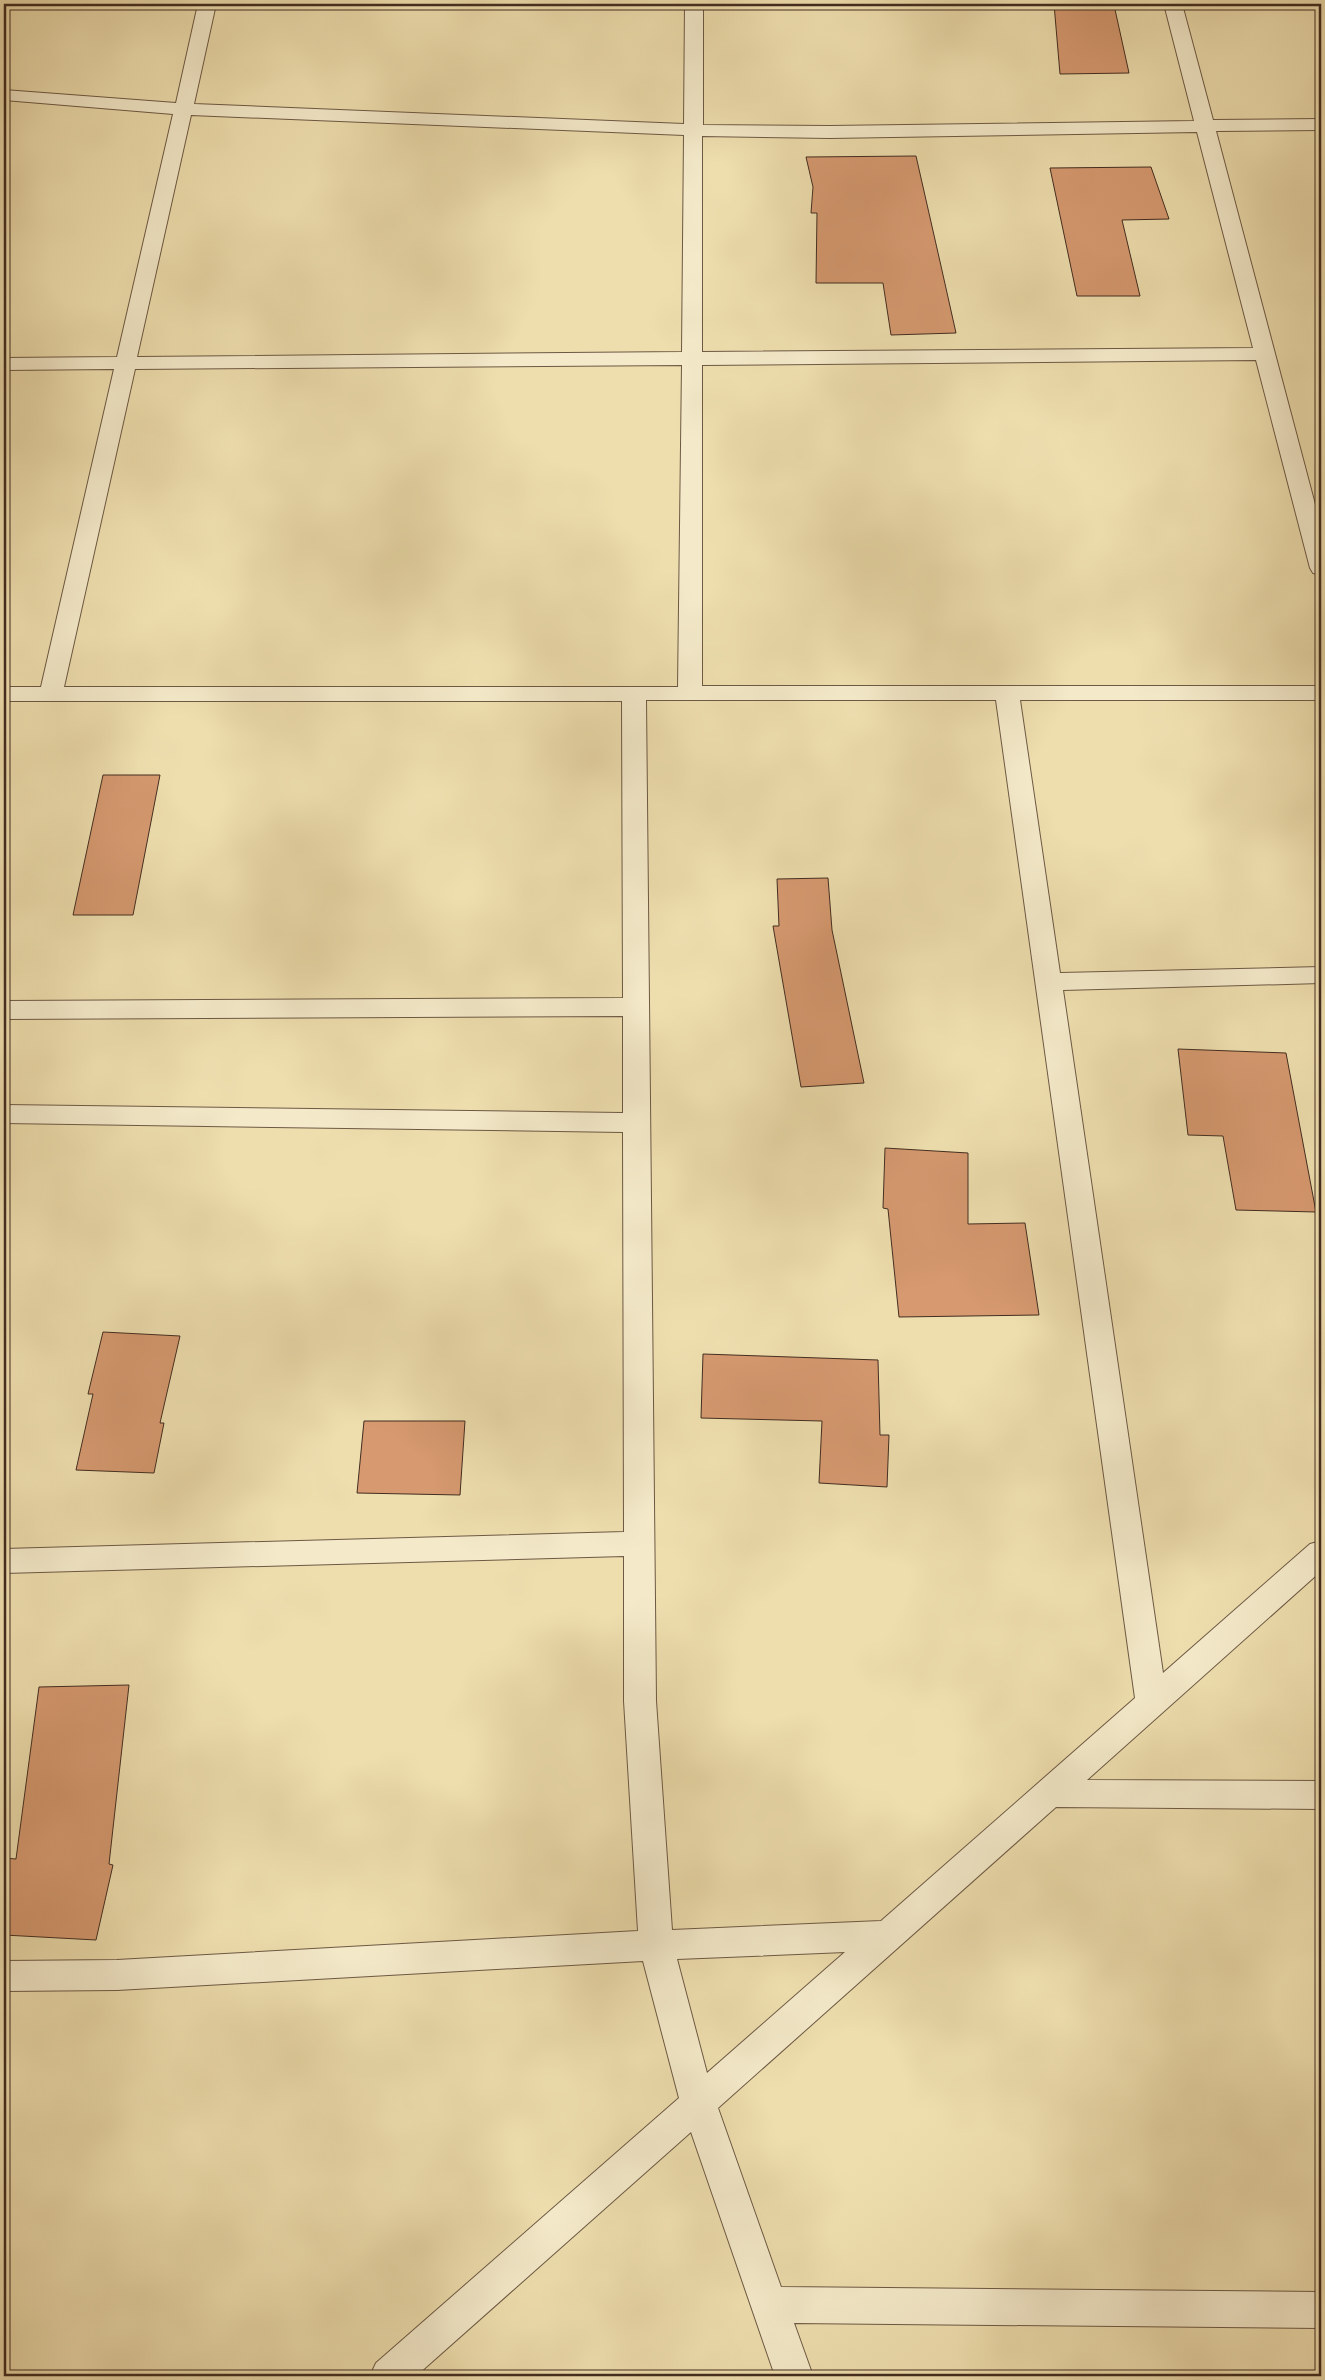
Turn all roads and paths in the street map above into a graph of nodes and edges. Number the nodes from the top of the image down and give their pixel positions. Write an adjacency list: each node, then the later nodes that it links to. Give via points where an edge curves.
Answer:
1 (208, 4): 5 (street)
2 (694, 4): 8 (street)
3 (1172, 4): 7 (street)
4 (4, 94): 5 (street)
5 (183, 109): 8 (street); 11 (street)
6 (1321, 124): 7 (street)
7 (1204, 126): 8 (street, via 830,132); 9 (street)
8 (693, 130): 10 (street)
9 (1265, 354): 10 (street); 13 (street)
10 (692, 358): 11 (street); 15 (street)
11 (126, 363): 12 (street); 19 (street)
12 (4, 364)
13 (1321, 568)
14 (634, 693): 15 (street); 19 (street); 22 (street)
15 (690, 693): 16 (street)
16 (1008, 693): 17 (street); 21 (street)
17 (1321, 693)
18 (4, 694): 19 (street)
19 (51, 694)
20 (1321, 976): 21 (street)
21 (1048, 982): 29 (street)
22 (636, 1007): 23 (street); 25 (street)
23 (4, 1010)
24 (4, 1114): 25 (street)
25 (636, 1123): 26 (street)
26 (638, 1544): 28 (street); 33 (street, via 640,1701)
27 (1321, 1553): 29 (street)
28 (4, 1561)
29 (1152, 1703): 30 (street)
30 (1051, 1793): 31 (street); 32 (street)
31 (1321, 1795)
32 (889, 1935): 33 (street); 35 (street)
33 (656, 1945): 34 (street, via 118,1975); 35 (street)
34 (4, 1976)
35 (698, 2104): 36 (street); 38 (street)
36 (771, 2305): 37 (street); 39 (street)
37 (1321, 2310)
38 (389, 2376)
39 (794, 2376)

